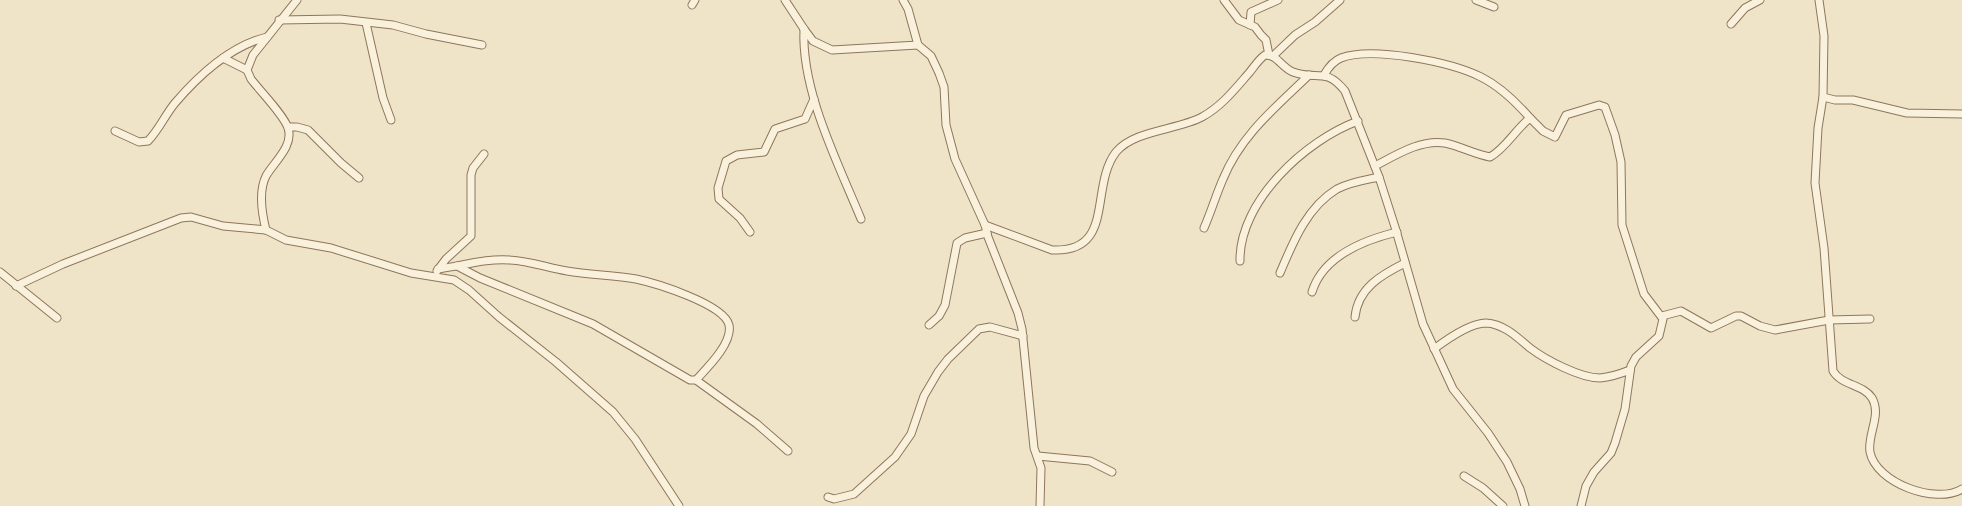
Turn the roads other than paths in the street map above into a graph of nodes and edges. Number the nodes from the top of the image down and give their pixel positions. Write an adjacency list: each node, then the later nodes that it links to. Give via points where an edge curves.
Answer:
1 (297, 0): 11 (street)
2 (785, 0): 15 (street)
3 (903, 0): 18 (street)
4 (1224, 0): 14 (street, via 1239,20)
5 (1278, 0): 14 (street, via 1251,12)
6 (1340, 0): 19 (street)
7 (1476, 0): 10 (street)
8 (1760, 0): 13 (street, via 1745,8)
9 (1819, 0): 24 (street, via 1824,36)
10 (1494, 7)
11 (279, 20): 12 (street, via 340,19); 16 (street)
12 (366, 23): 17 (street, via 393,24 426,34); 28 (street, via 383,98)
13 (1731, 24)
14 (1250, 25): 19 (street, via 1266,40)
15 (804, 29): 18 (street, via 814,40 832,50); 25 (street, via 804,60)
16 (267, 37): 20 (street, via 245,43); 21 (street)
17 (482, 45)
18 (918, 45): 37 (street, via 931,56 939,73 944,87 946,125 955,158)
19 (1271, 55): 22 (street, via 1292,71); 37 (street, via 1258,60 1219,106 1188,123 1147,134 1125,144 1116,152 1108,167 1096,225 1086,241 1075,247 1052,250)
20 (223, 58): 21 (street); 31 (street, via 175,103 148,141 139,142)
21 (247, 70): 30 (street, via 251,79)
22 (1309, 75): 23 (street); 38 (street, via 1269,112 1245,140 1223,179)
23 (1324, 75): 27 (street, via 1339,58 1351,55 1374,54 1436,61 1483,78 1507,94); 29 (street, via 1338,82 1345,91)
24 (1823, 97): 26 (street, via 1854,100 1906,113); 56 (street, via 1818,128 1815,183)
25 (814, 99): 36 (street); 40 (street, via 805,119 776,129 764,152 737,155 726,161 718,188 719,199 740,218)
26 (1962, 114)
27 (1530, 118): 33 (street, via 1518,128 1501,150 1490,158 1436,142 1410,149); 52 (street, via 1543,132 1556,137 1566,115 1599,105 1605,107 1615,134 1621,162 1622,225 1644,294)
28 (391, 120)
29 (1358, 121): 33 (street); 43 (street, via 1327,135 1304,152 1272,182 1245,233)
30 (288, 127): 35 (street, via 308,130); 39 (street, via 289,134 284,149 266,177 262,190 261,213)
31 (115, 131)
32 (484, 154): 46 (street, via 471,175 471,236)
33 (1375, 166): 34 (street)
34 (1379, 177): 41 (street); 48 (street, via 1338,189 1321,201 1300,230)
35 (359, 178)
36 (861, 219)
37 (984, 225): 42 (street)
38 (1204, 228)
39 (266, 230): 49 (street, via 286,240 353,254); 50 (street, via 223,226 192,217 181,218 62,264)
40 (750, 232)
41 (1397, 232): 44 (street); 51 (street, via 1375,237 1332,261 1315,282)
42 (987, 233): 57 (street, via 965,238 957,243 945,305); 58 (street, via 1018,313)
43 (1240, 261)
44 (1405, 263): 53 (street, via 1368,287 1358,301); 59 (street, via 1423,324)
45 (457, 266): 46 (street); 61 (street, via 480,278 576,316 685,378); 61 (street, via 494,260 527,262 589,275 636,279 673,290 712,308 725,318 729,335)
46 (438, 269): 49 (street)
47 (0, 272): 50 (street)
48 (1280, 272)
49 (433, 276): 68 (street, via 454,280 469,290 593,392 635,439)
50 (16, 286): 54 (street)
51 (1312, 292)
52 (1662, 316): 56 (street, via 1681,311 1711,328 1732,317 1741,316 1760,326 1775,330); 60 (street, via 1659,336 1636,357)
53 (1355, 317)
54 (56, 318)
55 (1870, 319): 56 (street)
56 (1830, 320): 66 (street, via 1833,371 1842,380 1865,391 1876,407 1869,445 1870,454 1876,464 1896,483 1920,492 1947,494)
57 (929, 326)
58 (1023, 336): 63 (street, via 1034,448); 67 (street, via 990,327 979,329 938,372 924,396 911,434 895,457 854,494 834,499)
59 (1434, 349): 60 (street, via 1451,336 1484,323 1502,327 1543,356 1584,375 1599,378); 71 (street, via 1453,389 1507,462)
60 (1630, 370): 72 (street, via 1625,409 1615,443 1611,453 1594,472 1586,486)
61 (696, 380): 62 (street)
62 (788, 450)
63 (1038, 456): 64 (street, via 1090,461); 69 (street, via 1041,468)
64 (1112, 472)
65 (1464, 476): 70 (street, via 1483,488)
66 (1962, 489)
67 (828, 497)
68 (679, 506)
69 (1040, 506)
70 (1503, 506)
71 (1525, 506)
72 (1581, 506)

